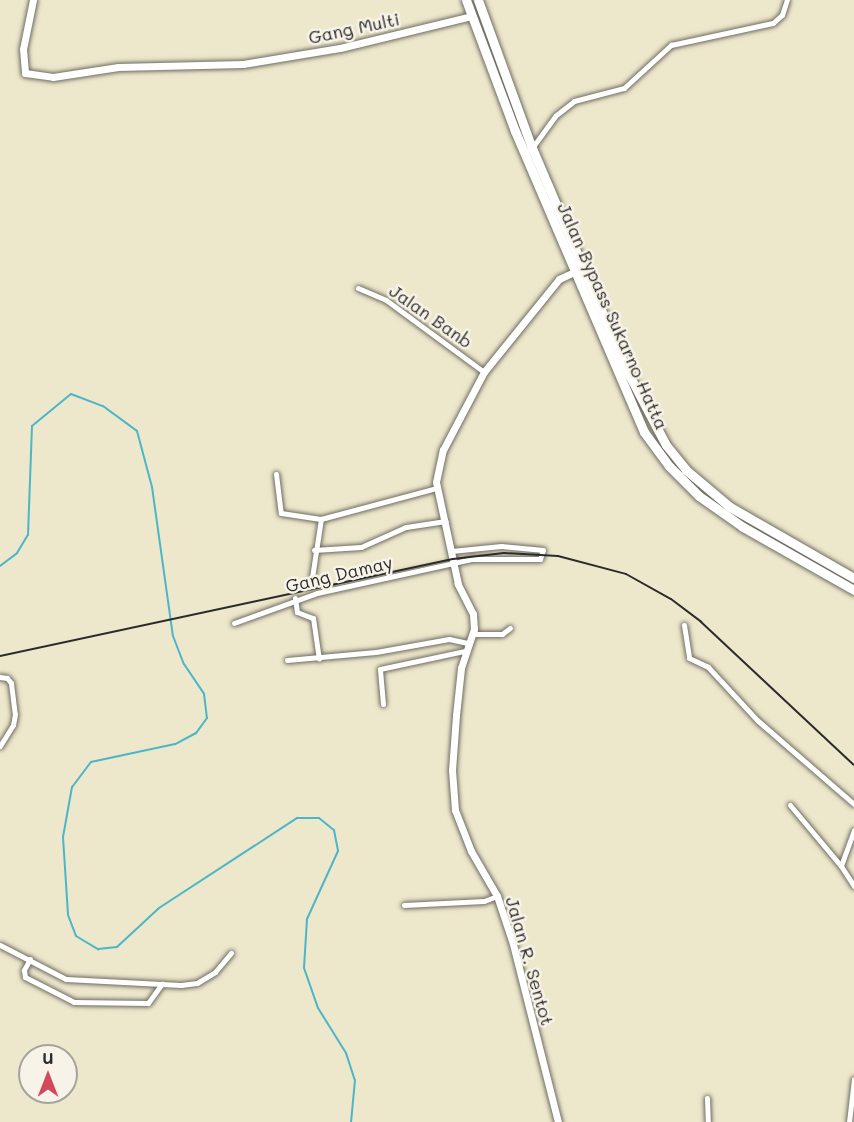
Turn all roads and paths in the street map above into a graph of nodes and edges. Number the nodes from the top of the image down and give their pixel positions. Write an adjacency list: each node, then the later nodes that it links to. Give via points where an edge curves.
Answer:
1 (33, 0): 5 (street, Gang Multi, via 23,59 25,73 34,76 118,67 243,64 340,48)
2 (466, 0): 5 (highway, Jalan Bypass Sukarno Hatta)
3 (478, 0): 6 (highway, Jalan Bypass Sukarno Hatta)
4 (787, 0): 6 (street, via 782,15 773,23 671,45 624,88 592,93 567,105)
5 (471, 16): 8 (highway, Jalan Bypass Sukarno Hatta)
6 (532, 148): 7 (highway, Jalan Bypass Sukarno Hatta)
7 (584, 268): 8 (street); 18 (highway, Jalan Bypass Sukarno Hatta, via 648,417 686,470 730,507)
8 (574, 271): 10 (street, via 559,279); 20 (highway, Jalan Bypass Sukarno Hatta, via 644,432 679,477 743,527)
9 (358, 288): 10 (street, Jalan Banb, via 386,300)
10 (484, 372): 12 (street, via 443,450)
11 (276, 474): 13 (street, via 281,513)
12 (437, 488): 13 (street); 14 (street)
13 (321, 519): 15 (street)
14 (446, 521): 15 (street, via 406,527 361,547); 16 (street)
15 (314, 550): 19 (street)
16 (452, 551): 17 (street); 17 (street, Gang Damay, via 501,546 542,549 542,556 536,559)
17 (454, 563): 21 (street, Gang Damay); 25 (street, via 464,600 473,614)
18 (854, 578)
19 (311, 584)
20 (854, 590)
21 (295, 598): 22 (street, Gang Damay); 28 (street, via 297,612 313,618)
22 (234, 623)
23 (684, 624): 33 (street, via 689,658 708,667 757,720)
24 (510, 628): 25 (street, via 502,634)
25 (474, 634): 26 (street, Jalan R. Sentot)
26 (468, 643): 27 (street, Jalan R. Sentot); 28 (street, via 449,639)
27 (465, 651): 31 (street, via 380,669); 38 (street, Jalan R. Sentot, via 452,770 455,810 471,851)
28 (319, 659): 29 (street)
29 (287, 660)
30 (0, 677): 32 (street, via 11,683 15,714)
31 (382, 704)
32 (0, 746)
33 (854, 804)
34 (790, 805): 36 (street)
35 (854, 830): 36 (street)
36 (841, 866): 37 (street)
37 (854, 886)
38 (497, 896): 39 (street, via 484,901); 46 (street, Jalan R. Sentot)
39 (404, 905)
40 (0, 945): 42 (street)
41 (231, 953): 43 (street, via 225,963 197,983)
42 (30, 959): 43 (street, via 66,979); 43 (street, via 25,977 74,1002 148,1003)
43 (162, 984)
44 (854, 1079): 48 (street)
45 (707, 1098): 47 (street)
46 (558, 1122)
47 (708, 1122)
48 (849, 1122)

